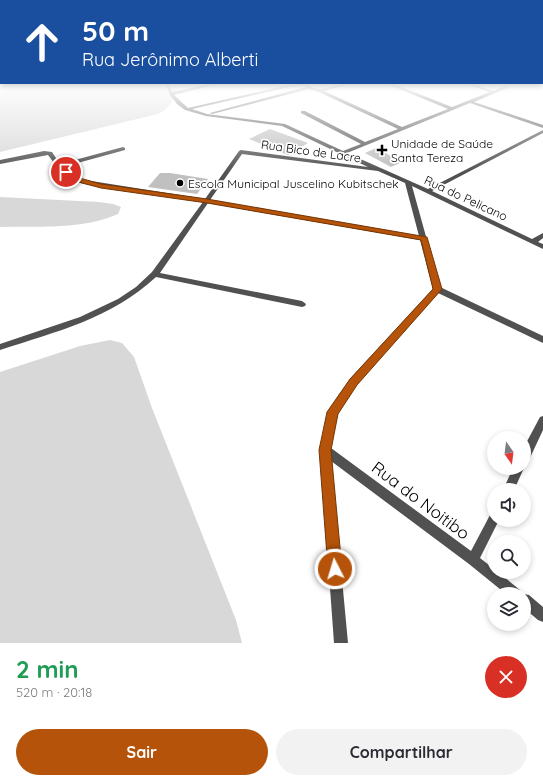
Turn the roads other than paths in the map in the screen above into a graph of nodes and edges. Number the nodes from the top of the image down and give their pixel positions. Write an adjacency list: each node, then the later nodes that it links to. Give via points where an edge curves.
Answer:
1 (200, 113): 7 (street, Rua do Pelicano)
2 (214, 113): 7 (street)
3 (305, 113): 11 (street)
4 (367, 113): 9 (street)
5 (443, 113): 9 (street)
6 (501, 113): 8 (street)
7 (206, 115): 13 (street, Rua do Pelicano, via 283,125)
8 (543, 128)
9 (402, 129): 11 (street)
10 (543, 131): 18 (street)
11 (364, 144): 13 (street)
12 (123, 149): 15 (street)
13 (343, 153): 16 (street, Rua do Pelicano)
14 (0, 162): 15 (street, via 44,153 52,156)
15 (59, 166): 19 (street, via 74,179 84,182)
16 (379, 170): 17 (street, Rua do Pelicano); 19 (street, Rua Bico de Lacre, via 241,152)
17 (408, 183): 18 (street, Rua do Pelicano); 21 (street)
18 (428, 191): 22 (street, Rua do Pelicano)
19 (207, 201): 21 (street); 24 (street)
20 (543, 235): 22 (street)
21 (424, 239): 25 (street)
22 (533, 242): 23 (street, Rua do Pelicano)
23 (543, 247)
24 (155, 274): 26 (street); 28 (street, via 143,287 123,301 88,318)
25 (437, 289): 27 (street); 31 (street, via 353,382 333,412)
26 (302, 304)
27 (543, 340)
28 (0, 347)
29 (543, 420): 30 (street)
30 (531, 444)
31 (325, 450): 33 (street, Rua do Noitibo); 37 (street)
32 (490, 527): 33 (street)
33 (473, 560): 34 (street, Rua do Noitibo)
34 (507, 587)
35 (531, 606): 36 (street)
36 (543, 615)
37 (341, 643)

